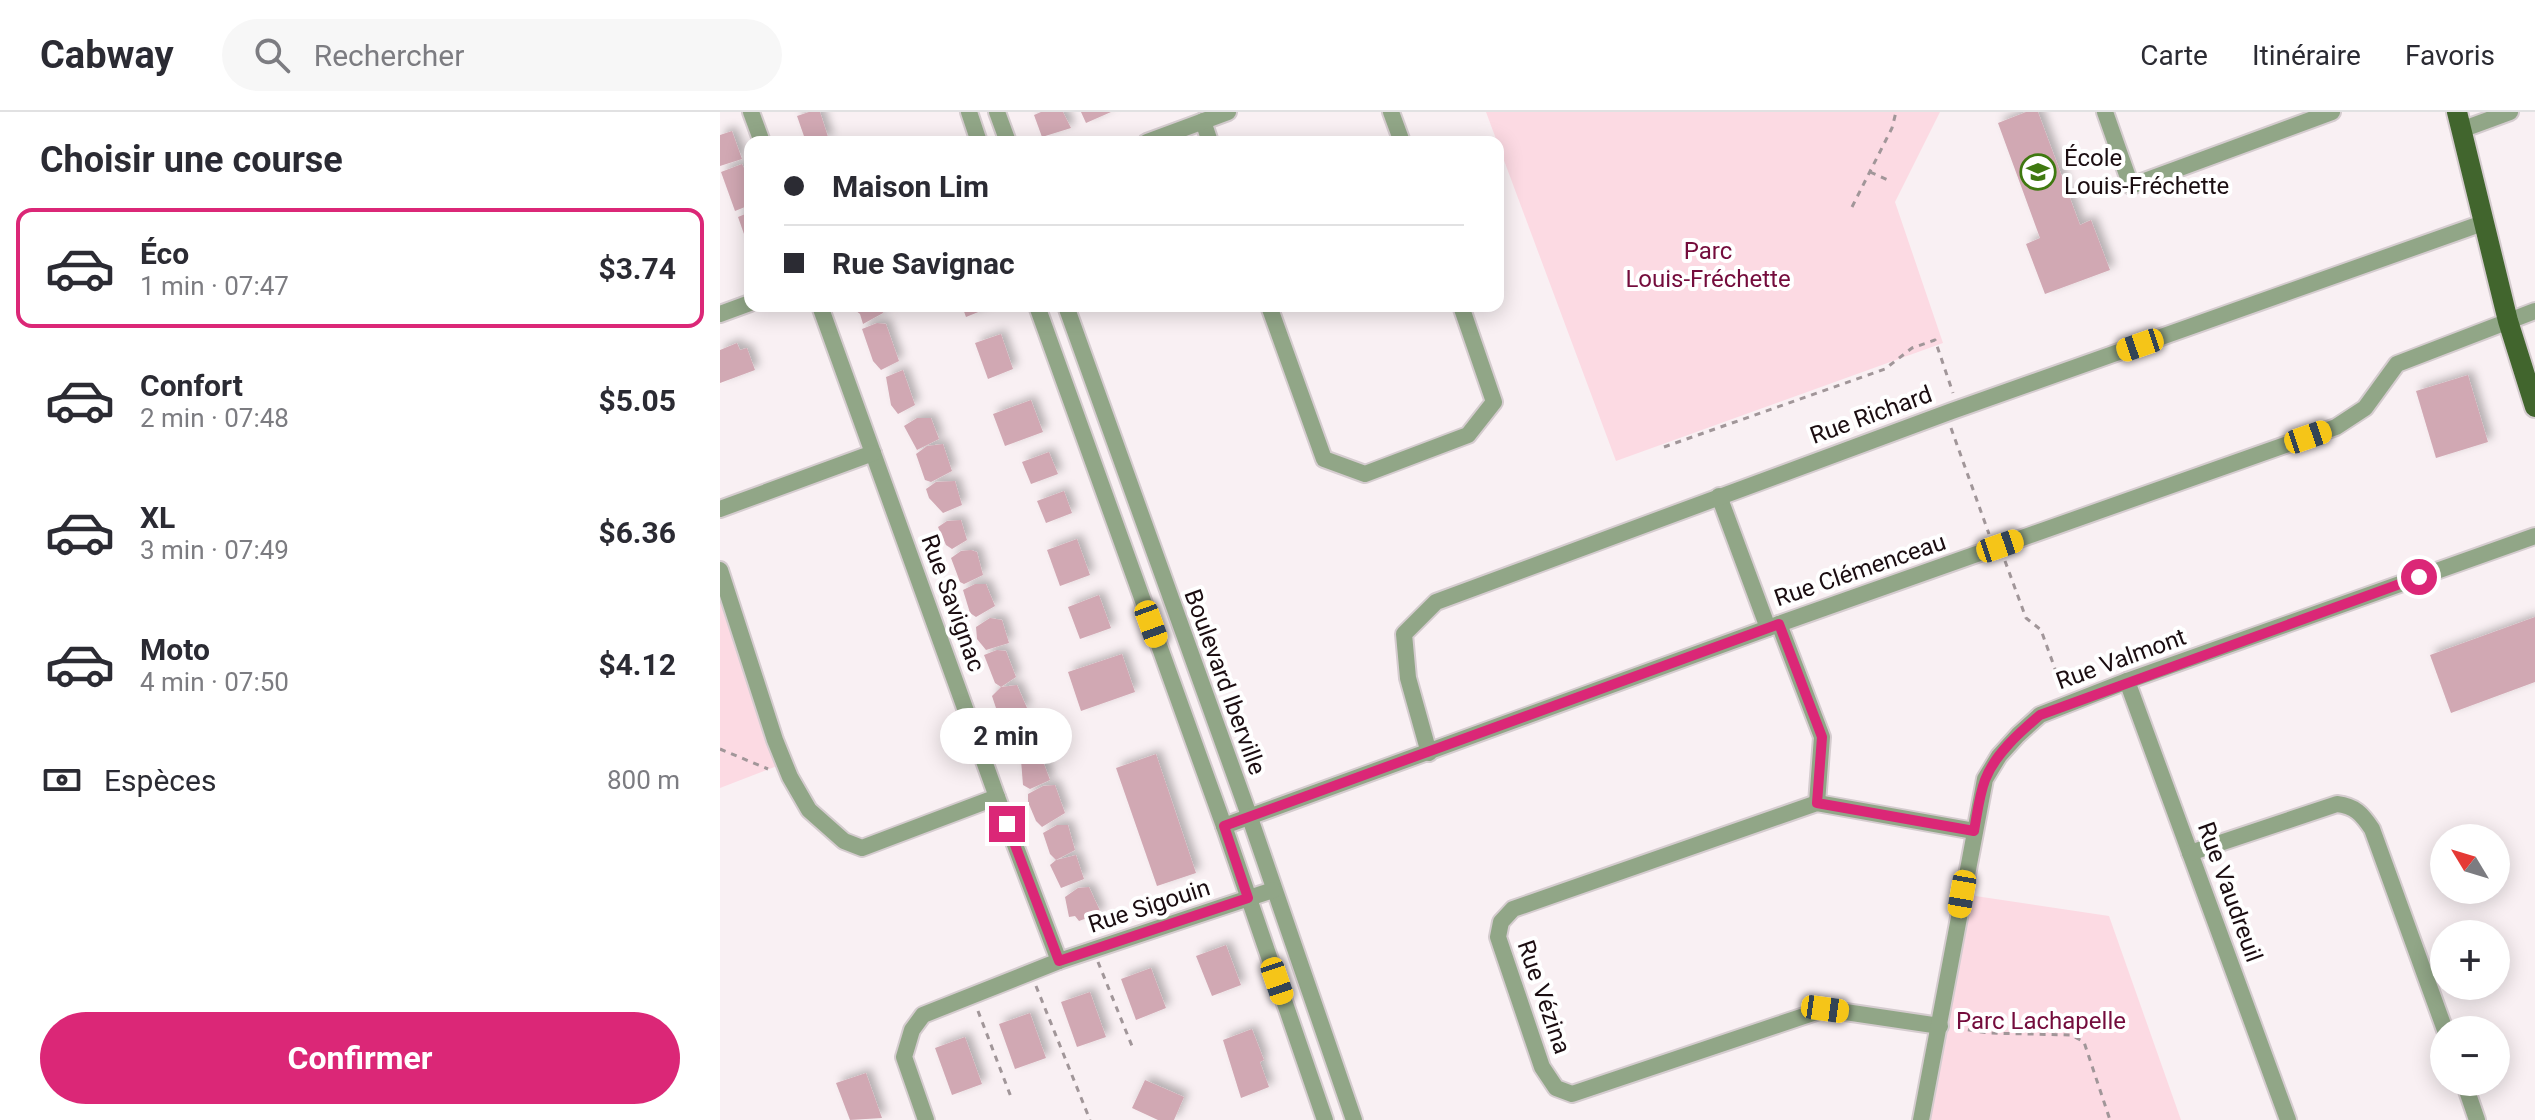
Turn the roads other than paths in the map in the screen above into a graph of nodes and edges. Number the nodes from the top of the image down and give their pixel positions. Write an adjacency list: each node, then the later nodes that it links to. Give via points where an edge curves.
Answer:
1 (751, 112): 11 (street)
2 (969, 112): 12 (street)
3 (997, 112): 13 (street)
4 (1228, 112): 9 (street)
5 (1391, 112): 16 (street)
6 (2105, 112): 7 (street, via 2131,186)
7 (2332, 112)
8 (2510, 112): 10 (street)
9 (1203, 121): 14 (street); 15 (street)
10 (2459, 121): 17 (main road)
11 (760, 136)
12 (977, 136)
13 (1006, 136)
14 (1163, 136)
15 (1208, 136)
16 (1400, 136)
17 (2483, 223): 26 (main road); 29 (street, Rue Richard)
18 (744, 305): 25 (street)
19 (2535, 311): 26 (street, Rue Clémenceau)
20 (822, 312): 28 (street, Rue Savignac)
21 (1039, 312): 39 (street, Boulevard Iberville)
22 (1068, 312): 38 (street, Boulevard Iberville)
23 (1271, 312): 24 (street, via 1324,459 1365,474 1468,435 1494,402)
24 (1463, 312)
25 (720, 314)
26 (2508, 321): 27 (main road); 33 (street, Rue Clémenceau, via 2397,364 2365,408 2336,427)
27 (2535, 407)
28 (873, 453): 30 (street); 36 (street, Rue Savignac)
29 (1719, 496): 33 (street); 35 (street, Rue Richard, via 1436,602 1404,634 1408,678)
30 (720, 509)
31 (2535, 536): 34 (street, Rue Valmont)
32 (720, 570): 36 (street, via 790,777 809,810 844,841 862,848)
33 (1773, 626): 35 (street, Rue Clémenceau); 37 (street, via 1822,737)
34 (2127, 681): 40 (street, Rue Valmont, via 2040,715 2018,735 1985,779); 41 (street, Rue Vaudreuil)
35 (1429, 753): 38 (street, Rue Clémenceau)
36 (997, 797): 44 (street, Rue Savignac)
37 (1817, 803): 40 (street, Rue Vézina); 46 (street, Rue Vézina, via 1513,909 1501,922 1498,937 1542,1067 1556,1088 1572,1094 1825,1009)
38 (1250, 818): 39 (street, Rue Clémenceau); 42 (street, Boulevard Iberville)
39 (1224, 826): 43 (street, Boulevard Iberville)
40 (1974, 831): 46 (street, Rue Valmont)
41 (2190, 853): 45 (street, via 2337,804 2350,805 2372,829); 52 (street, Rue Vaudreuil)
42 (1273, 890): 43 (street, Rue Sigouin); 50 (street, Boulevard Iberville)
43 (1248, 898): 44 (street, Rue Sigouin); 49 (street, Boulevard Iberville)
44 (1059, 961): 48 (street, Rue Sigouin, via 923,1015 904,1057)
45 (2440, 1016)
46 (1940, 1026): 51 (street, Rue Valmont)
47 (2469, 1096): 53 (street)
48 (926, 1120)
49 (1325, 1120)
50 (1354, 1120)
51 (1921, 1120)
52 (2288, 1120)
53 (2477, 1120)

